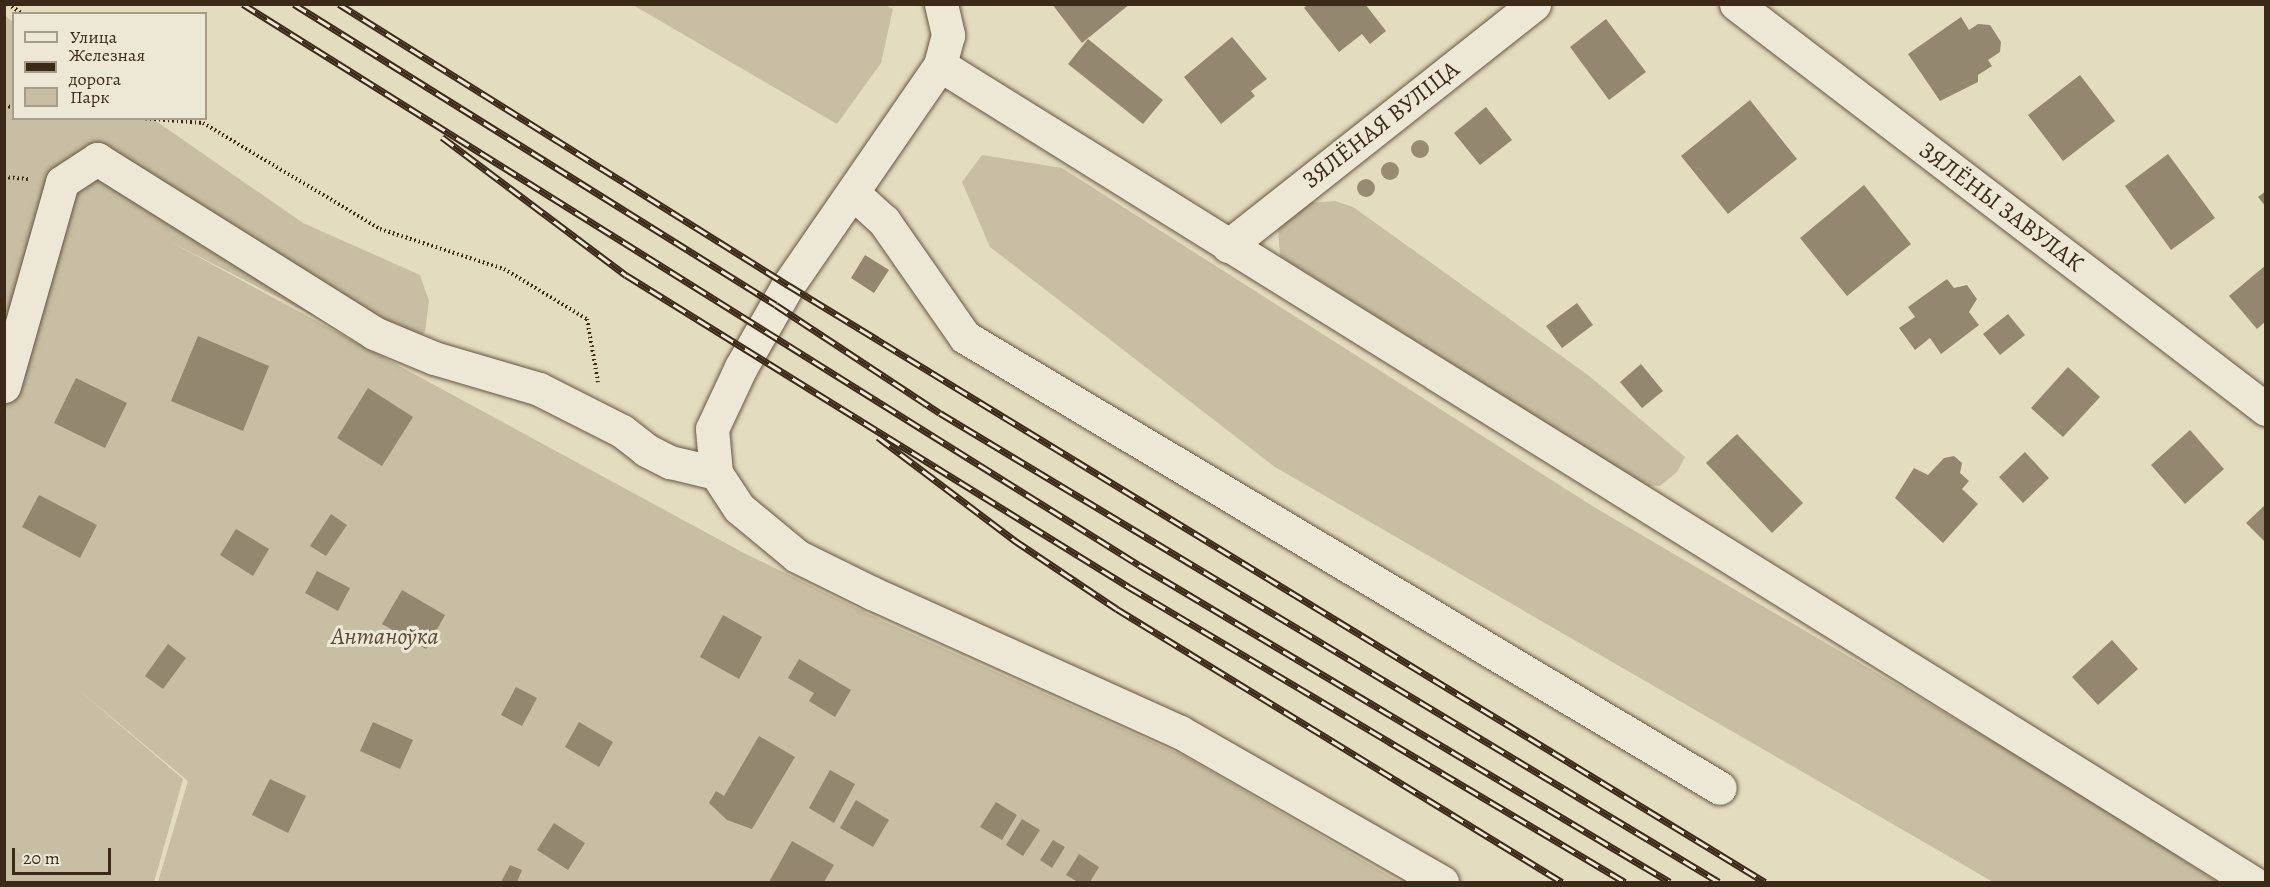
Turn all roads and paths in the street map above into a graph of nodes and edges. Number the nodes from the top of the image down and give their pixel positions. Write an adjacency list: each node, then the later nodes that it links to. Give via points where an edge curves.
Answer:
1 (1534, 4): 9 (street, ЗЯЛЁНАЯ ВУЛІЦА)
2 (1736, 4): 12 (street, ЗЯЛЁНЫ ЗАВУЛАК)
3 (946, 6): 4 (street, via 948,35)
4 (940, 65): 8 (street); 9 (street)
5 (166, 120): 7 (path)
6 (199, 120): 7 (path)
7 (203, 123): 10 (path, via 380,229 504,268 587,319)
8 (853, 193): 13 (street, via 776,305 717,414 712,449); 14 (street, via 884,221 965,337)
9 (1228, 246): 15 (street)
10 (599, 385)
11 (4, 386): 13 (street, via 62,182 97,159 374,333 434,358 539,389 622,430 646,450 670,462)
12 (2265, 409)
13 (716, 472): 16 (street, via 738,508 797,556 1180,732)
14 (1720, 788)
15 (2255, 876)
16 (1442, 882)

